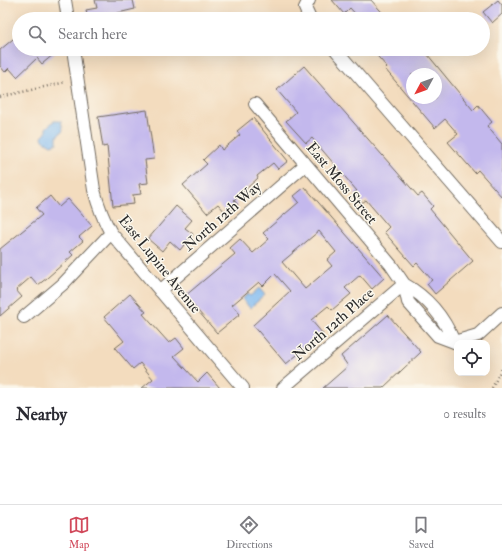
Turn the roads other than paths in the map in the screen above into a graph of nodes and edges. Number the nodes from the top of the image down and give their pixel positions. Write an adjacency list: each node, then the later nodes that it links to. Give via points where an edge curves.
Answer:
1 (65, 0): 2 (street)
2 (67, 12)
3 (73, 56): 7 (street, East Lupine Avenue, via 94,190)
4 (341, 56): 8 (street)
5 (255, 104): 6 (street, East Moss Street)
6 (305, 165): 9 (street, East Moss Street, via 391,265); 10 (street, North 12th Way)
7 (111, 233): 10 (street, East Lupine Avenue); 12 (street, via 63,284)
8 (502, 242)
9 (404, 284): 11 (street, East Moss Street, via 408,302 438,336 454,342 478,335); 14 (street, North 12th Place)
10 (160, 291): 13 (street, East Lupine Avenue)
11 (502, 313)
12 (24, 317)
13 (243, 388)
14 (282, 388)

